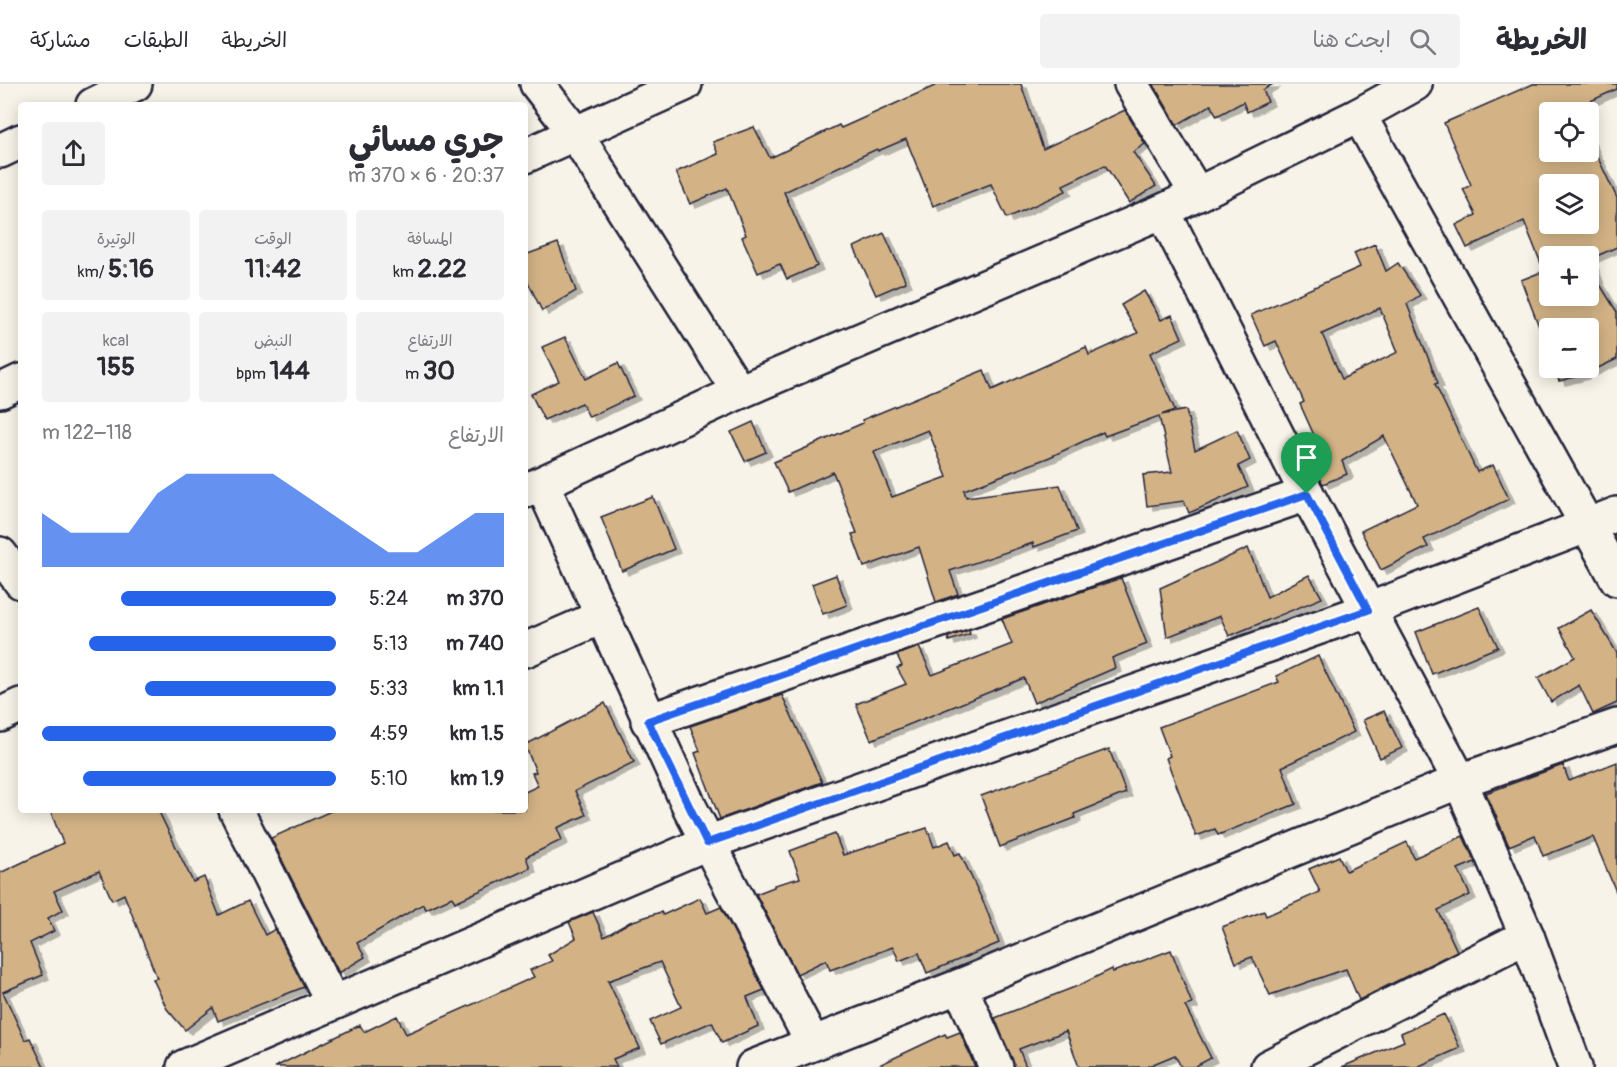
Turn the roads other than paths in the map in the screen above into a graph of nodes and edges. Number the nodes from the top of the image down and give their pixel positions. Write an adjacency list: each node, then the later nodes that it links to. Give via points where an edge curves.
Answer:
1 (135, 84): 6 (street)
2 (537, 84): 8 (street)
3 (685, 84): 8 (street)
4 (1131, 84): 12 (street)
5 (1412, 85): 7 (street)
6 (99, 102)
7 (1359, 116): 12 (street); 19 (street)
8 (575, 133): 11 (street); 16 (street)
9 (18, 142): 10 (street)
10 (0, 151)
11 (528, 155)
12 (1197, 194): 13 (street)
13 (1162, 211): 16 (street); 18 (street)
14 (18, 382): 15 (street)
15 (0, 391)
16 (739, 392): 17 (street)
17 (533, 487): 24 (street)
18 (1307, 494): 23 (street); 28 (street)
19 (1603, 521): 22 (street); 23 (street)
20 (0, 554): 21 (street)
21 (18, 578)
22 (1617, 579)
23 (1368, 610): 30 (street); 32 (street)
24 (602, 617): 25 (street); 28 (street)
25 (528, 649)
26 (18, 706): 27 (street)
27 (0, 715)
28 (648, 721): 32 (street)
29 (1617, 726): 30 (street)
30 (1460, 781): 33 (street); 34 (street)
31 (238, 813): 35 (street)
32 (707, 843): 35 (street); 36 (street)
33 (1527, 936): 40 (street); 41 (street)
34 (960, 986): 36 (street); 39 (street)
35 (332, 1001): 37 (street)
36 (812, 1042): 38 (street)
37 (184, 1067)
38 (753, 1067)
39 (996, 1067)
40 (1268, 1067)
41 (1575, 1067)

